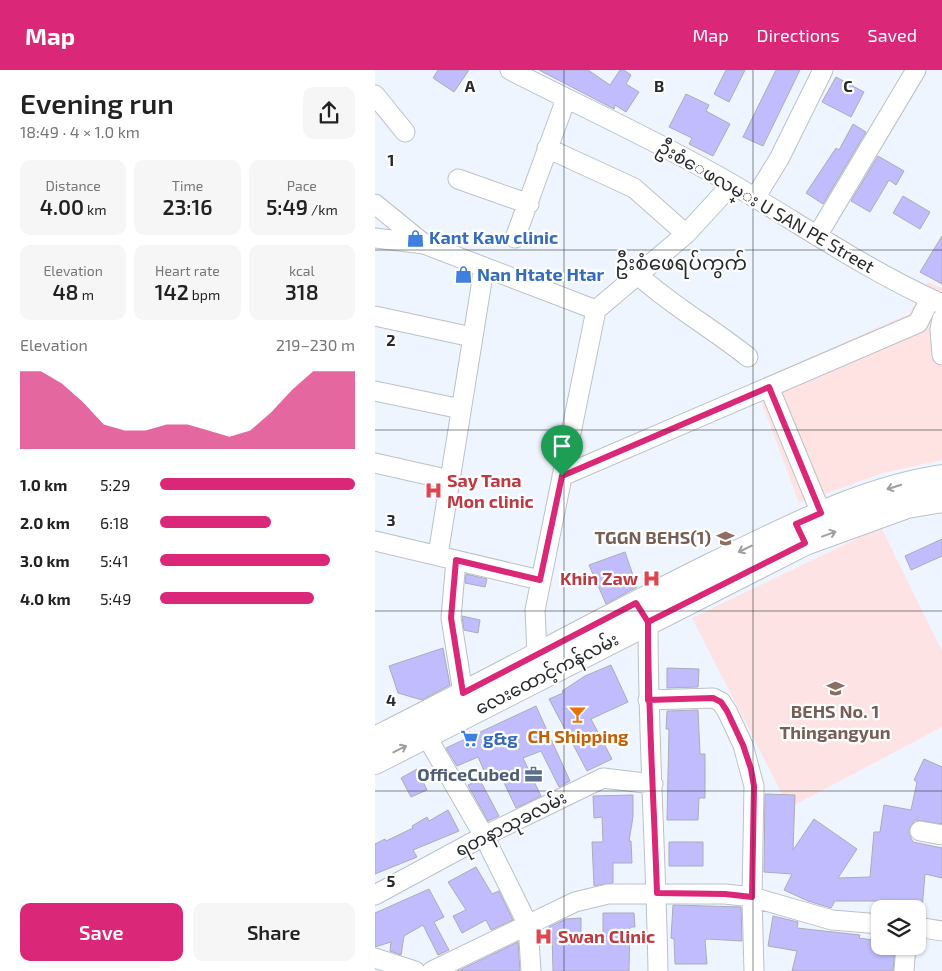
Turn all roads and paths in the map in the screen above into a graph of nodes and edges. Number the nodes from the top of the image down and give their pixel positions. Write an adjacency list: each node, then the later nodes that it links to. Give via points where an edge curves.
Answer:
1 (510, 70): 5 (street, ဦးစံေဖလမ္း U SAN PE Street)
2 (823, 70): 10 (street, via 779,159)
3 (916, 70): 14 (street)
4 (375, 95): 6 (street)
5 (566, 99): 7 (street); 9 (street, ဦးစံေဖလမ္း U SAN PE Street, via 677,153)
6 (405, 132)
7 (547, 148): 12 (street); 13 (street, via 634,188)
8 (458, 179): 12 (street)
9 (732, 184): 10 (street, ဦးစံေဖလမ္း U SAN PE Street); 13 (street)
10 (755, 198): 14 (street, ဦးစံေဖလမ္း U SAN PE Street)
11 (375, 204): 17 (street)
12 (529, 204): 16 (street)
13 (686, 234): 19 (street)
14 (817, 236): 20 (street, ဦးစံေဖလမ္း U SAN PE Street, via 874,271)
15 (375, 238): 17 (street)
16 (515, 238)
17 (424, 244): 18 (street)
18 (484, 268): 21 (street); 24 (street)
19 (638, 275): 21 (street); 26 (street)
20 (936, 302): 27 (street, via 918,323)
21 (596, 310): 31 (street)
22 (375, 316): 24 (street)
23 (942, 319): 25 (street)
24 (472, 337): 29 (street)
25 (942, 355)
26 (748, 357)
27 (769, 387): 31 (street); 35 (street)
28 (375, 391): 29 (street)
29 (461, 409): 33 (street)
30 (375, 463): 33 (street)
31 (562, 476): 39 (street)
32 (942, 477): 35 (main road, လေးထောင့်ကန်လမ်း, one-way to 35, via 911,482)
33 (450, 480): 38 (street)
34 (942, 500): 36 (main road, လေးထောင့်ကန်လမ်း, one-way to 34)
35 (821, 513): 36 (main road, လေးထောင့်ကန်လမ်း)
36 (800, 534): 40 (main road, လေးထောင့်ကန်လမ်း)
37 (375, 541): 38 (street)
38 (447, 557): 39 (street); 42 (street, via 451,618)
39 (540, 580): 41 (street, via 535,610)
40 (642, 612): 41 (main road, လေးထောင့်ကန်လမ်း); 43 (street)
41 (542, 664): 42 (main road, လေးထောင့်ကန်လမ်း); 44 (main road, လေးထောင့်ကန်လမ်း)
42 (463, 693): 44 (main road, လေးထောင့်ကန်လမ်း)
43 (648, 700): 47 (street); 53 (street, via 713,698 721,702 727,711 743,745 754,786)
44 (421, 727): 45 (main road, လေးထောင့်ကန်လမ်း); 46 (main road, လေးထောင့်ကန်လမ်း, one-way to 44); 50 (street)
45 (375, 739)
46 (375, 762)
47 (653, 784): 50 (street, ရတနာသုခလမ်း, via 603,778); 51 (street)
48 (920, 831): 49 (street)
49 (942, 835)
50 (484, 836): 52 (street, ရတနာသုခလမ်း); 55 (street)
51 (657, 893): 53 (street); 55 (street, via 608,894 575,902); 63 (street)
52 (375, 894)
53 (752, 897): 54 (street, via 832,920); 64 (street)
54 (871, 923)
55 (528, 925): 61 (street); 62 (street)
56 (926, 928): 57 (street)
57 (942, 930)
58 (905, 955): 65 (street)
59 (375, 958): 60 (street)
60 (415, 971)
61 (432, 971)
62 (531, 971)
63 (658, 971)
64 (754, 971)
65 (904, 971)

